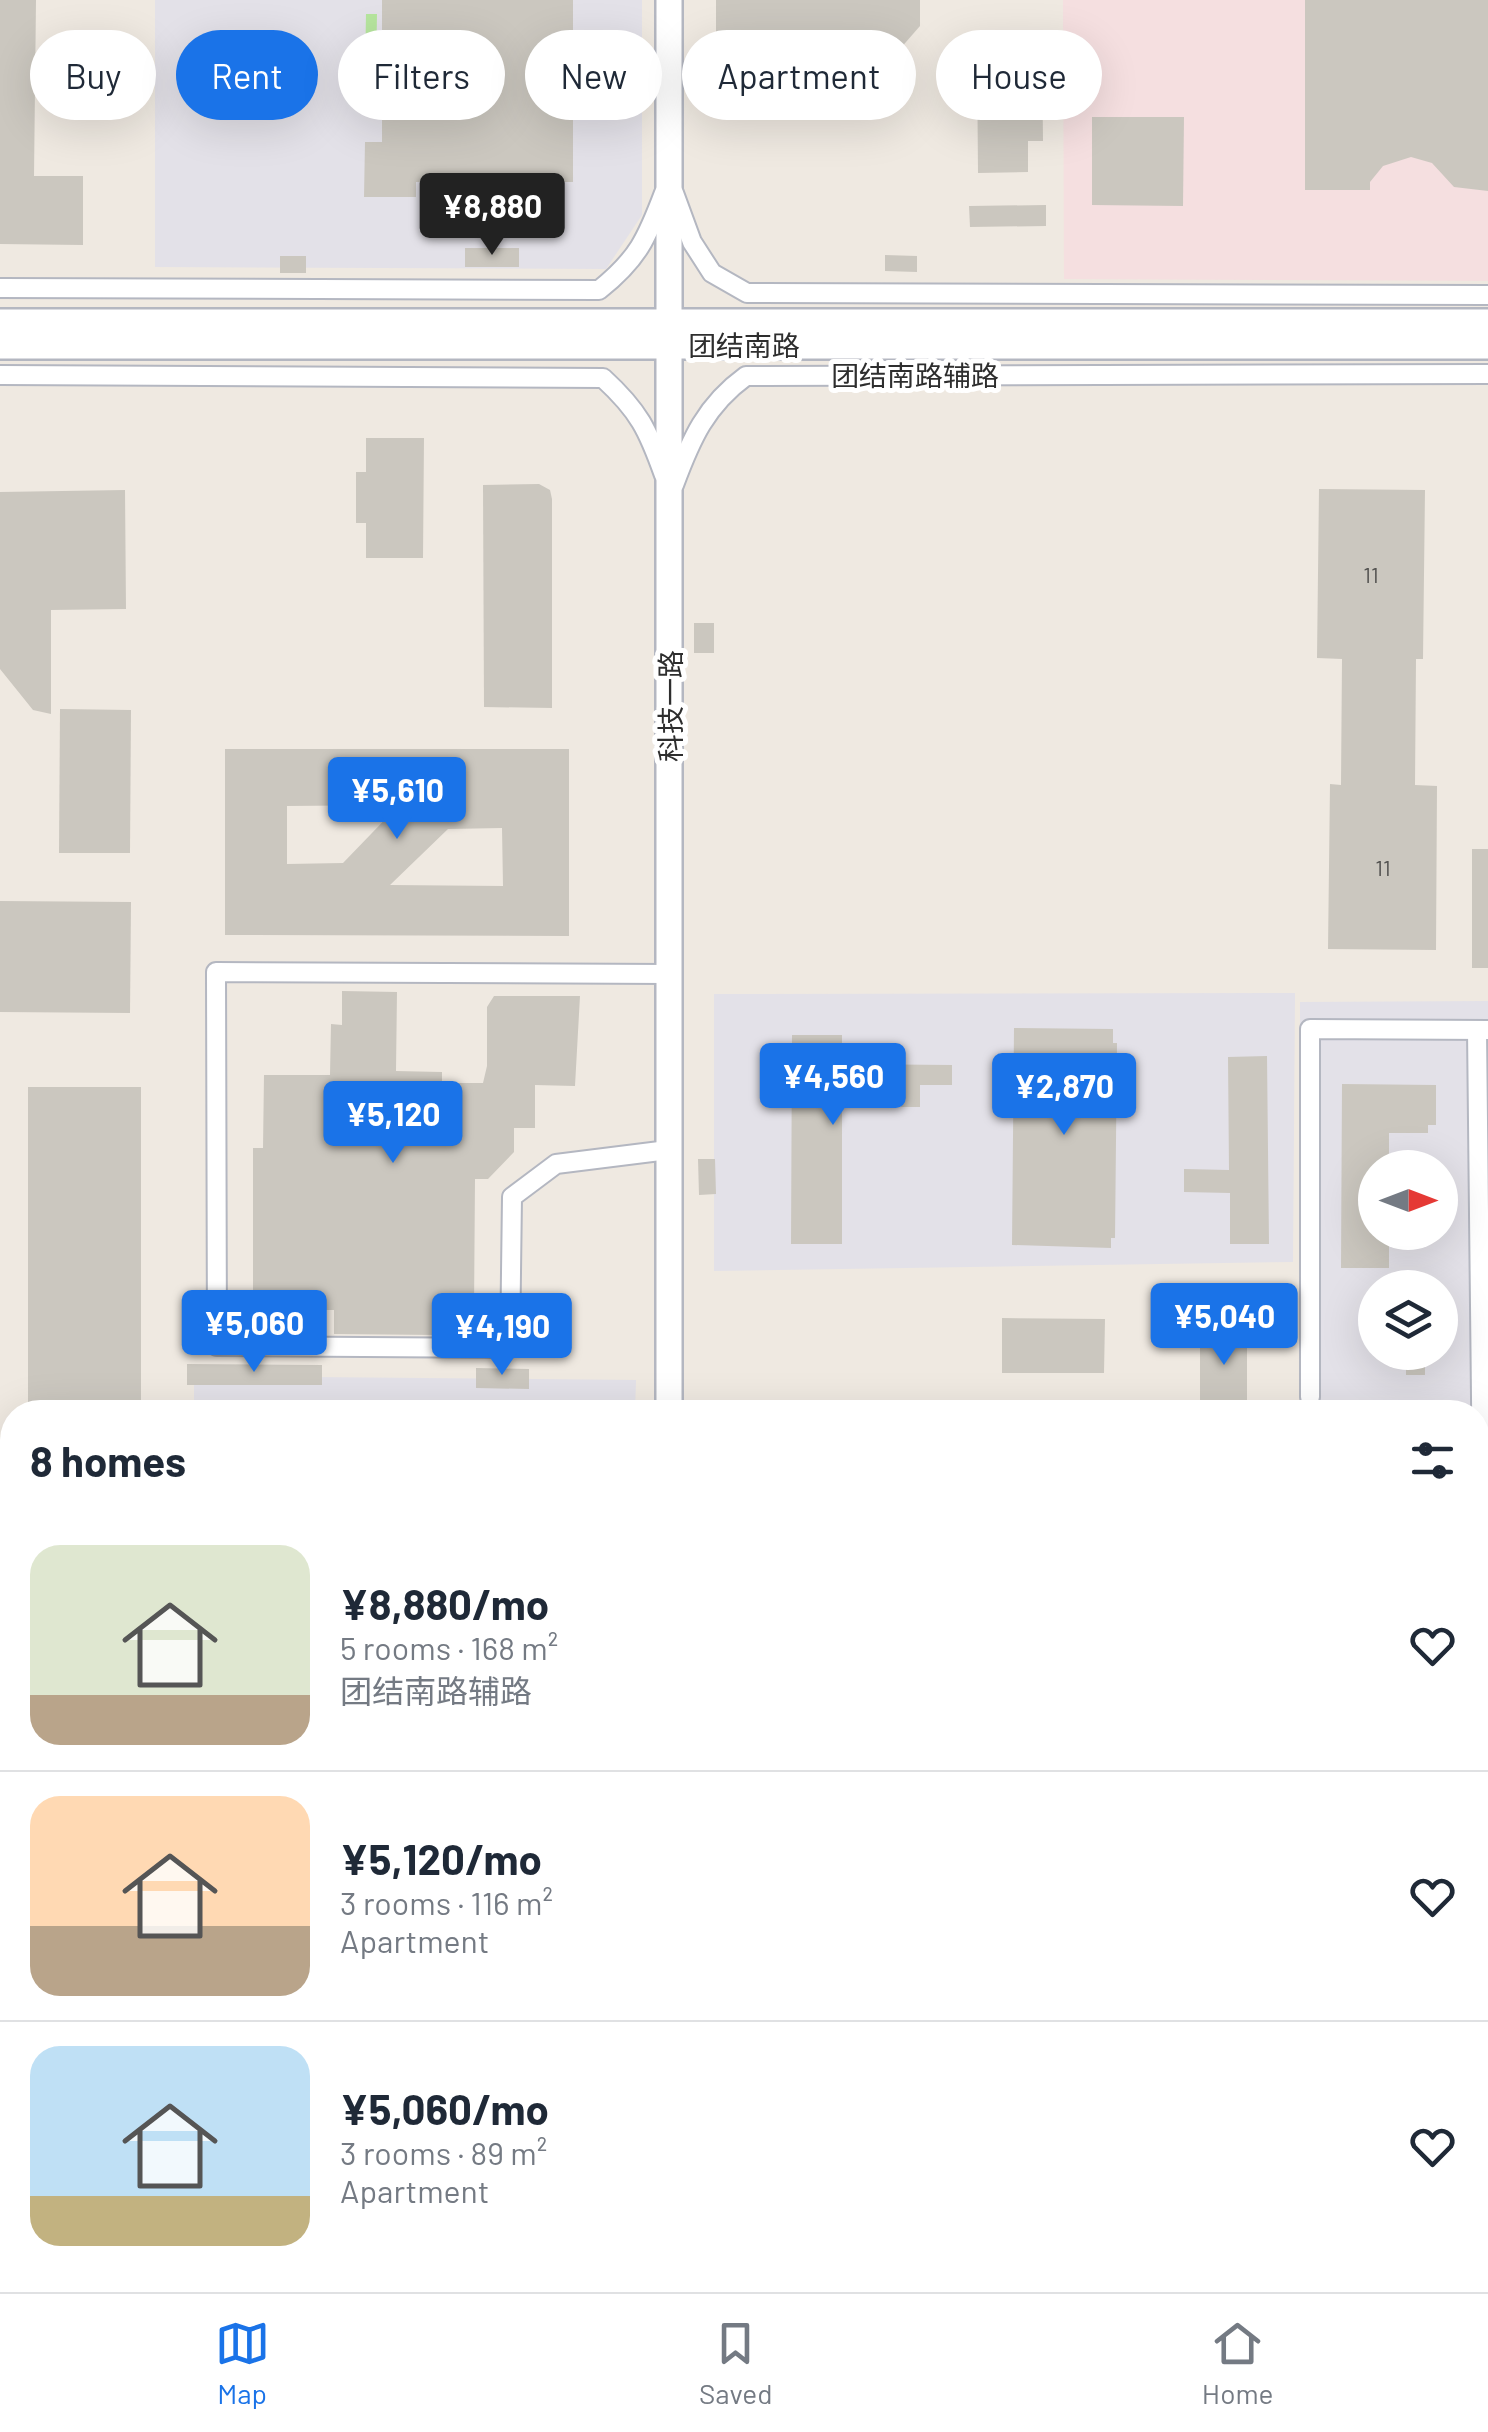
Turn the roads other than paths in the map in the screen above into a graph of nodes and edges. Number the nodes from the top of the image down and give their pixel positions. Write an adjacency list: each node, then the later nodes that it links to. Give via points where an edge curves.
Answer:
1 (669, 0): 2 (main road, 科技一路)
2 (669, 178): 3 (street, via 646,242 600,290); 4 (street, via 692,242 712,273 747,293); 7 (main road, 科技一路)
3 (0, 288)
4 (1488, 295)
5 (0, 322): 7 (main road, 团结南路)
6 (1488, 322): 7 (main road, 团结南路)
7 (670, 333): 8 (main road, 团结南路); 9 (main road, 团结南路); 12 (main road, 科技一路)
8 (0, 346)
9 (1488, 346)
10 (1488, 374): 12 (street, 团结南路辅路, via 746,376 721,394 690,440)
11 (0, 375): 12 (street, via 603,378 648,429)
12 (670, 494): 13 (main road, 科技一路)
13 (669, 974): 15 (main road, 科技一路); 15 (street, via 216,972 217,1346 510,1348 512,1197 556,1164)
14 (1482, 1030): 16 (street, via 1310,1030); 18 (street)
15 (668, 1150): 17 (main road, 科技一路)
16 (1310, 1397)
17 (669, 1400)
18 (1485, 1400)

